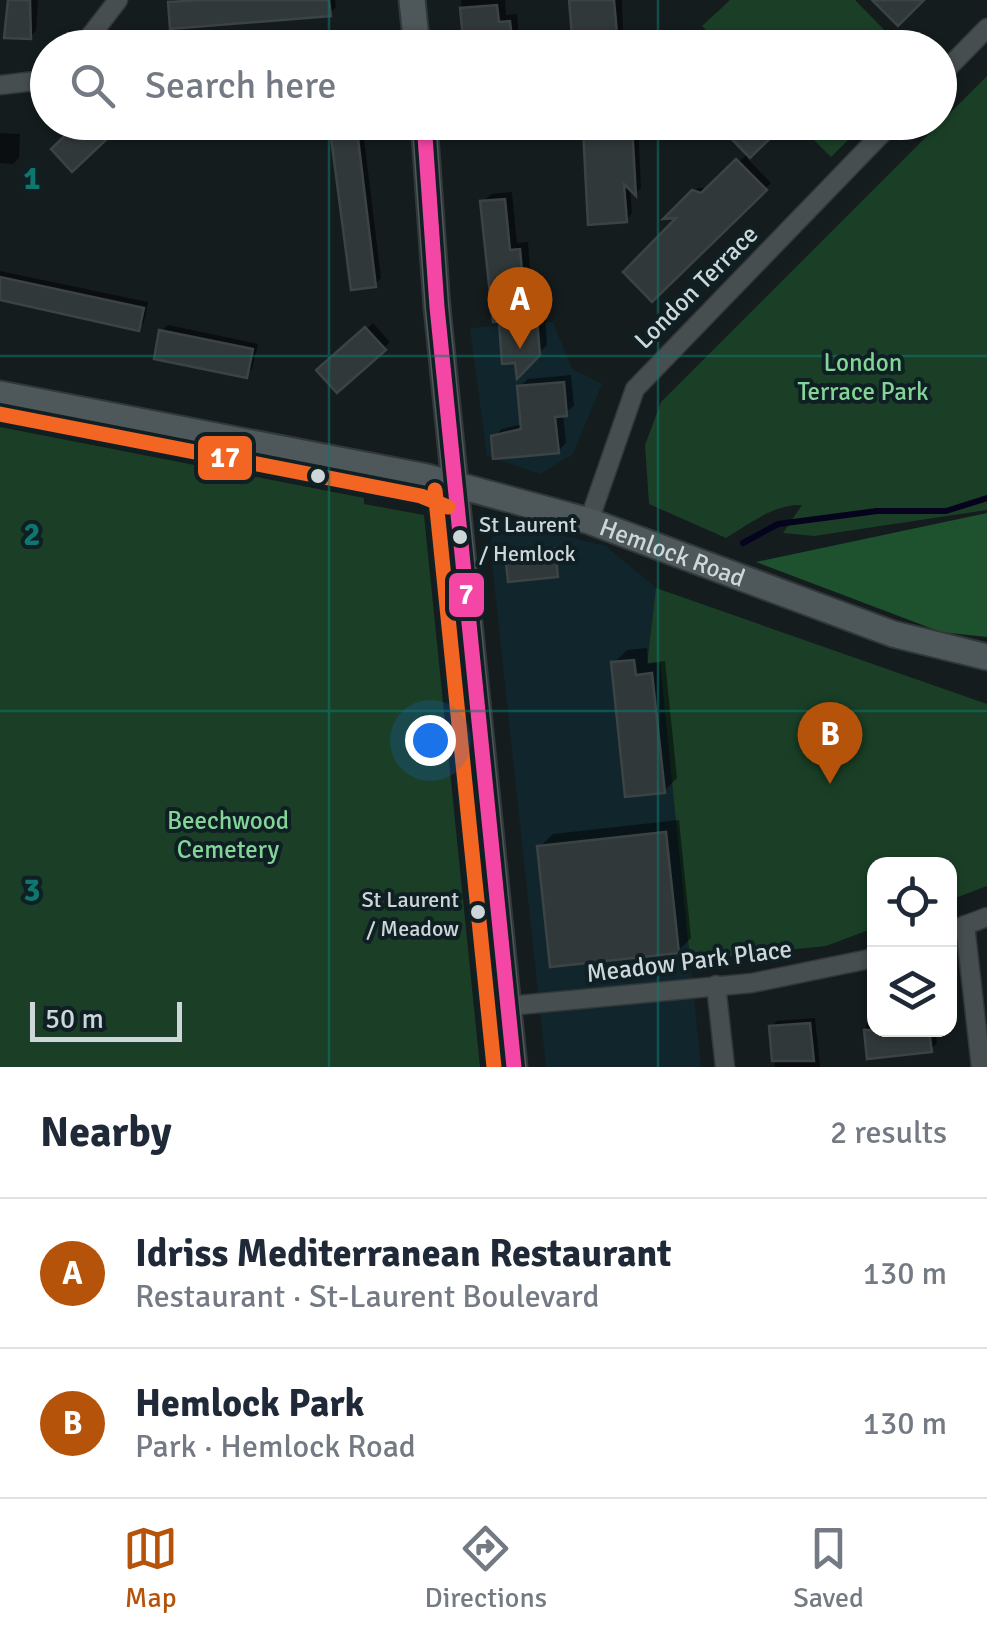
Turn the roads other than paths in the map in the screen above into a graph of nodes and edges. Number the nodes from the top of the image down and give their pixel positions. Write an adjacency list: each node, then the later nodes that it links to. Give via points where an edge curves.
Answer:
1 (118, 0): 4 (street)
2 (412, 0): 5 (main road)
3 (987, 28): 6 (street)
4 (95, 30)
5 (415, 30)
6 (957, 59)
7 (30, 82): 8 (street)
8 (0, 85)
9 (431, 140): 12 (main road)
10 (876, 140): 13 (street, London Terrace, via 634,389)
11 (0, 394): 12 (main road, Hemlock Road, via 409,473)
12 (455, 488): 13 (main road, Hemlock Road); 19 (main road)
13 (589, 522): 14 (main road, Hemlock Road, via 893,634)
14 (987, 657)
15 (987, 916): 16 (street)
16 (957, 928): 22 (street)
17 (867, 959): 18 (street, Meadow Park Place)
18 (716, 985): 19 (street, Meadow Park Place); 21 (street)
19 (508, 1006): 20 (main road)
20 (514, 1067)
21 (725, 1067)
22 (982, 1067)

